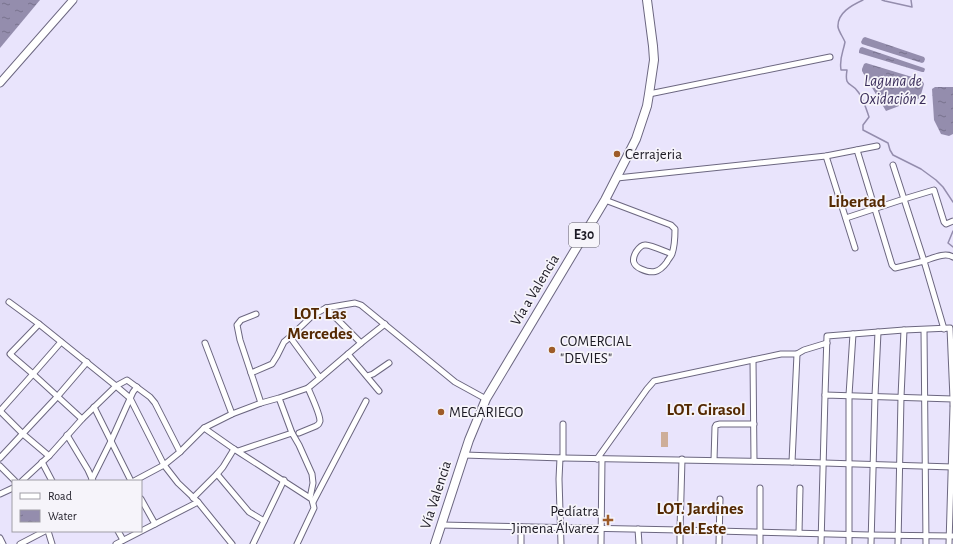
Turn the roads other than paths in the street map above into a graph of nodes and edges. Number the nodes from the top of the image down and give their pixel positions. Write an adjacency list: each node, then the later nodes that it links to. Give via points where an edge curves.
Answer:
1 (73, 0): 4 (main road)
2 (647, 0): 5 (highway, Vía a Valencia / E30, via 654,60)
3 (830, 57): 5 (street)
4 (0, 83)
5 (649, 94): 10 (highway, Vía a Valencia / E30, via 636,139)
6 (877, 146): 7 (street)
7 (857, 150): 8 (street); 13 (street)
8 (826, 156): 10 (street); 14 (street)
9 (893, 165): 11 (street)
10 (617, 178): 12 (highway, Vía a Valencia / E30)
11 (904, 198): 13 (street); 15 (street, via 934,190 944,222 946,224); 19 (street)
12 (605, 200): 17 (street, via 674,227); 57 (highway, Vía a Valencia / E30)
13 (875, 209): 14 (street); 19 (street, via 893,266 895,268)
14 (846, 218): 16 (street)
15 (953, 221)
16 (855, 248)
17 (672, 254): 17 (street, via 661,269 652,272 637,267 633,262 637,250 646,244)
18 (953, 257): 19 (street, via 944,255)
19 (924, 261): 25 (street)
20 (8, 302): 23 (street)
21 (326, 308): 24 (street, via 358,304); 30 (street, via 309,317); 33 (street)
22 (256, 314): 40 (street, via 241,320 237,327)
23 (39, 324): 31 (street); 41 (street, via 10,354)
24 (385, 324): 33 (street); 57 (street, via 455,382)
25 (949, 328): 27 (street); 56 (street)
26 (904, 330): 27 (street); 28 (street); 52 (street)
27 (924, 330): 55 (street)
28 (878, 332): 29 (street); 50 (street)
29 (853, 334): 34 (street, via 827,336); 49 (street)
30 (290, 337): 40 (street, via 284,342 272,364); 43 (street)
31 (61, 342): 38 (street); 41 (street)
32 (205, 343): 63 (street)
33 (361, 343): 35 (street)
34 (827, 343): 36 (street); 48 (street)
35 (348, 354): 42 (street); 43 (street)
36 (797, 354): 37 (street, via 781,354); 84 (street)
37 (753, 360): 66 (street); 79 (street, via 654,382)
38 (87, 362): 44 (street); 51 (street)
39 (389, 363): 42 (street)
40 (251, 373): 59 (street)
41 (33, 374): 51 (street); 62 (street)
42 (366, 376): 47 (street)
43 (320, 378): 46 (street)
44 (116, 386): 45 (street, via 127,380); 53 (street); 61 (street)
45 (137, 387): 53 (street); 74 (street, via 153,400)
46 (308, 388): 54 (street); 69 (street, via 320,422)
47 (379, 391)
48 (825, 395): 49 (street); 85 (street)
49 (849, 395): 50 (street); 86 (street)
50 (875, 396): 52 (street); 88 (street)
51 (57, 397): 64 (street); 70 (street)
52 (901, 397): 55 (street); 90 (street)
53 (130, 398): 72 (street); 87 (street)
54 (279, 398): 59 (street); 68 (street)
55 (924, 398): 56 (street); 91 (street)
56 (953, 398): 60 (street)
57 (486, 399): 75 (highway, Vía a Valencia / E30)
58 (366, 401): 105 (street)
59 (261, 403): 63 (street)
60 (953, 406): 92 (street)
61 (94, 407): 64 (street); 72 (street)
62 (0, 411): 70 (street)
63 (232, 414): 67 (street)
64 (82, 420): 71 (street)
65 (563, 424): 78 (street)
66 (754, 424): 81 (street, via 716,425); 82 (street)
67 (204, 428): 73 (street); 74 (street)
68 (292, 433): 73 (street); 94 (street)
69 (299, 433)
70 (23, 434): 76 (street); 77 (street)
71 (67, 435): 76 (street); 98 (street)
72 (111, 441): 98 (street); 99 (street)
73 (236, 450): 93 (street); 101 (street)
74 (180, 452): 87 (street)
75 (464, 455): 78 (street); 114 (highway, Vía Valencia / E30)
76 (49, 456): 83 (street)
77 (0, 458)
78 (561, 458): 79 (street); 116 (street)
79 (599, 459): 80 (street); 117 (street)
80 (682, 460): 81 (street); 120 (street)
81 (714, 460): 82 (street)
82 (754, 461): 84 (street)
83 (42, 462): 96 (street); 97 (street)
84 (792, 462): 85 (street)
85 (824, 463): 86 (street); 128 (street)
86 (849, 464): 88 (street); 129 (street)
87 (164, 465): 100 (street); 107 (street)
88 (874, 465): 90 (street); 130 (street)
89 (0, 466): 95 (street)
90 (900, 466): 91 (street); 131 (street)
91 (925, 466): 92 (street); 132 (street)
92 (952, 467): 133 (street)
93 (217, 474): 107 (street); 112 (street, via 249,512)
94 (312, 474): 105 (street); 109 (street)
95 (14, 480)
96 (23, 480)
97 (51, 480)
98 (93, 480)
99 (130, 480)
100 (136, 480)
101 (284, 480): 109 (street); 112 (street)
102 (12, 488): 106 (street)
103 (760, 488): 126 (street)
104 (800, 488): 127 (street)
105 (319, 491): 109 (street)
106 (0, 494)
107 (193, 498): 111 (street)
108 (720, 499): 121 (street)
109 (312, 500): 142 (street, via 314,508)
110 (142, 501): 113 (street)
111 (198, 502): 113 (street); 140 (street)
112 (264, 521): 141 (street)
113 (155, 524): 119 (street)
114 (441, 525): 115 (street); 143 (highway, Vía Valencia / E30)
115 (521, 526): 116 (street); 144 (street)
116 (561, 527): 117 (street); 145 (street)
117 (600, 528): 118 (street); 146 (street)
118 (638, 529): 120 (street); 147 (street)
119 (142, 530)
120 (680, 530): 121 (street); 148 (street)
121 (719, 531): 126 (street); 149 (street)
122 (44, 532): 137 (street)
123 (46, 532): 138 (street)
124 (119, 532): 135 (street)
125 (139, 532): 135 (street)
126 (760, 532): 127 (street); 150 (street)
127 (799, 533): 128 (street)
128 (822, 534): 129 (street); 151 (street)
129 (849, 534): 130 (street); 152 (street)
130 (872, 535): 131 (street); 153 (street)
131 (898, 535): 132 (street); 154 (street)
132 (926, 536): 133 (street); 155 (street)
133 (951, 536): 156 (street)
134 (0, 538): 136 (street)
135 (123, 540): 139 (street)
136 (3, 544)
137 (20, 544)
138 (52, 544)
139 (116, 544)
140 (232, 544)
141 (253, 544)
142 (297, 544)
143 (435, 544)
144 (521, 544)
145 (561, 544)
146 (601, 544)
147 (639, 544)
148 (680, 544)
149 (719, 544)
150 (760, 544)
151 (821, 544)
152 (849, 544)
153 (871, 544)
154 (898, 544)
155 (926, 544)
156 (950, 544)

